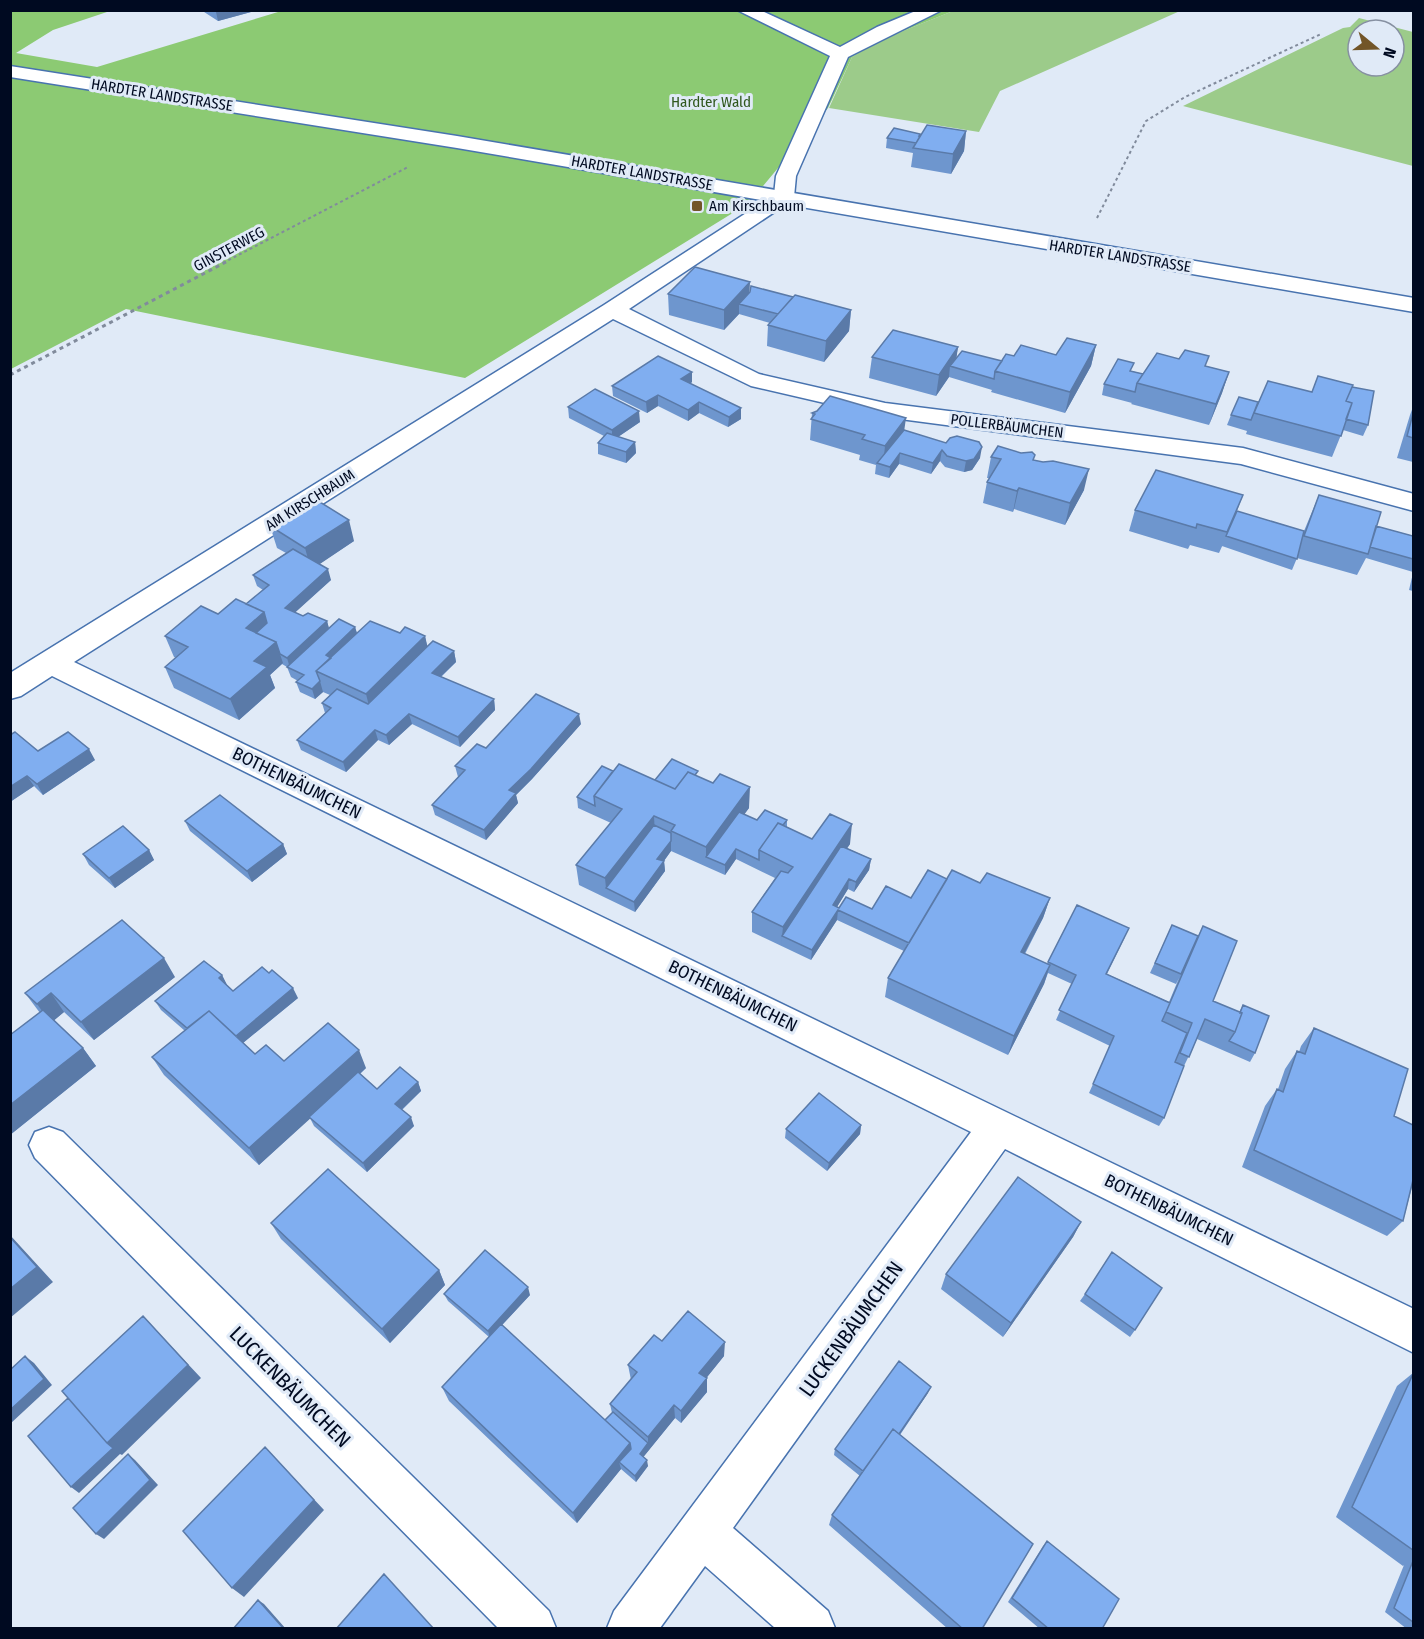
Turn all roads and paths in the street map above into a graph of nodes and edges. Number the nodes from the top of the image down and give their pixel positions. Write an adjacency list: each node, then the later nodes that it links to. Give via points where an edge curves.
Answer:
1 (745, 10): 4 (street)
2 (934, 10): 4 (street)
3 (1321, 34): 8 (path, via 1185,97 1146,121)
4 (840, 54): 7 (street, via 786,176)
5 (10, 71): 6 (street, HARDTER LANDSTRASSE)
6 (456, 142): 7 (street, HARDTER LANDSTRASSE); 11 (path, GINSTERWEG)
7 (784, 197): 8 (street, HARDTER LANDSTRASSE); 10 (street, AM KIRSCHBAUM)
8 (1078, 249): 9 (street, HARDTER LANDSTRASSE)
9 (1413, 305)
10 (612, 310): 12 (street, POLLERBÄUMCHEN, via 751,379 885,410 1243,456); 13 (street, AM KIRSCHBAUM)
11 (10, 375)
12 (1413, 503)
13 (51, 663): 14 (street, AM KIRSCHBAUM); 15 (street, BOTHENBÄUMCHEN)
14 (10, 688)
15 (999, 1126): 17 (street, BOTHENBÄUMCHEN); 18 (street, LUCKENBÄUMCHEN)
16 (49, 1145): 19 (street, LUCKENBÄUMCHEN)
17 (1413, 1332)
18 (703, 1533): 20 (street, LUCKENBÄUMCHEN); 21 (street)
19 (532, 1629)
20 (631, 1629)
21 (811, 1629)

